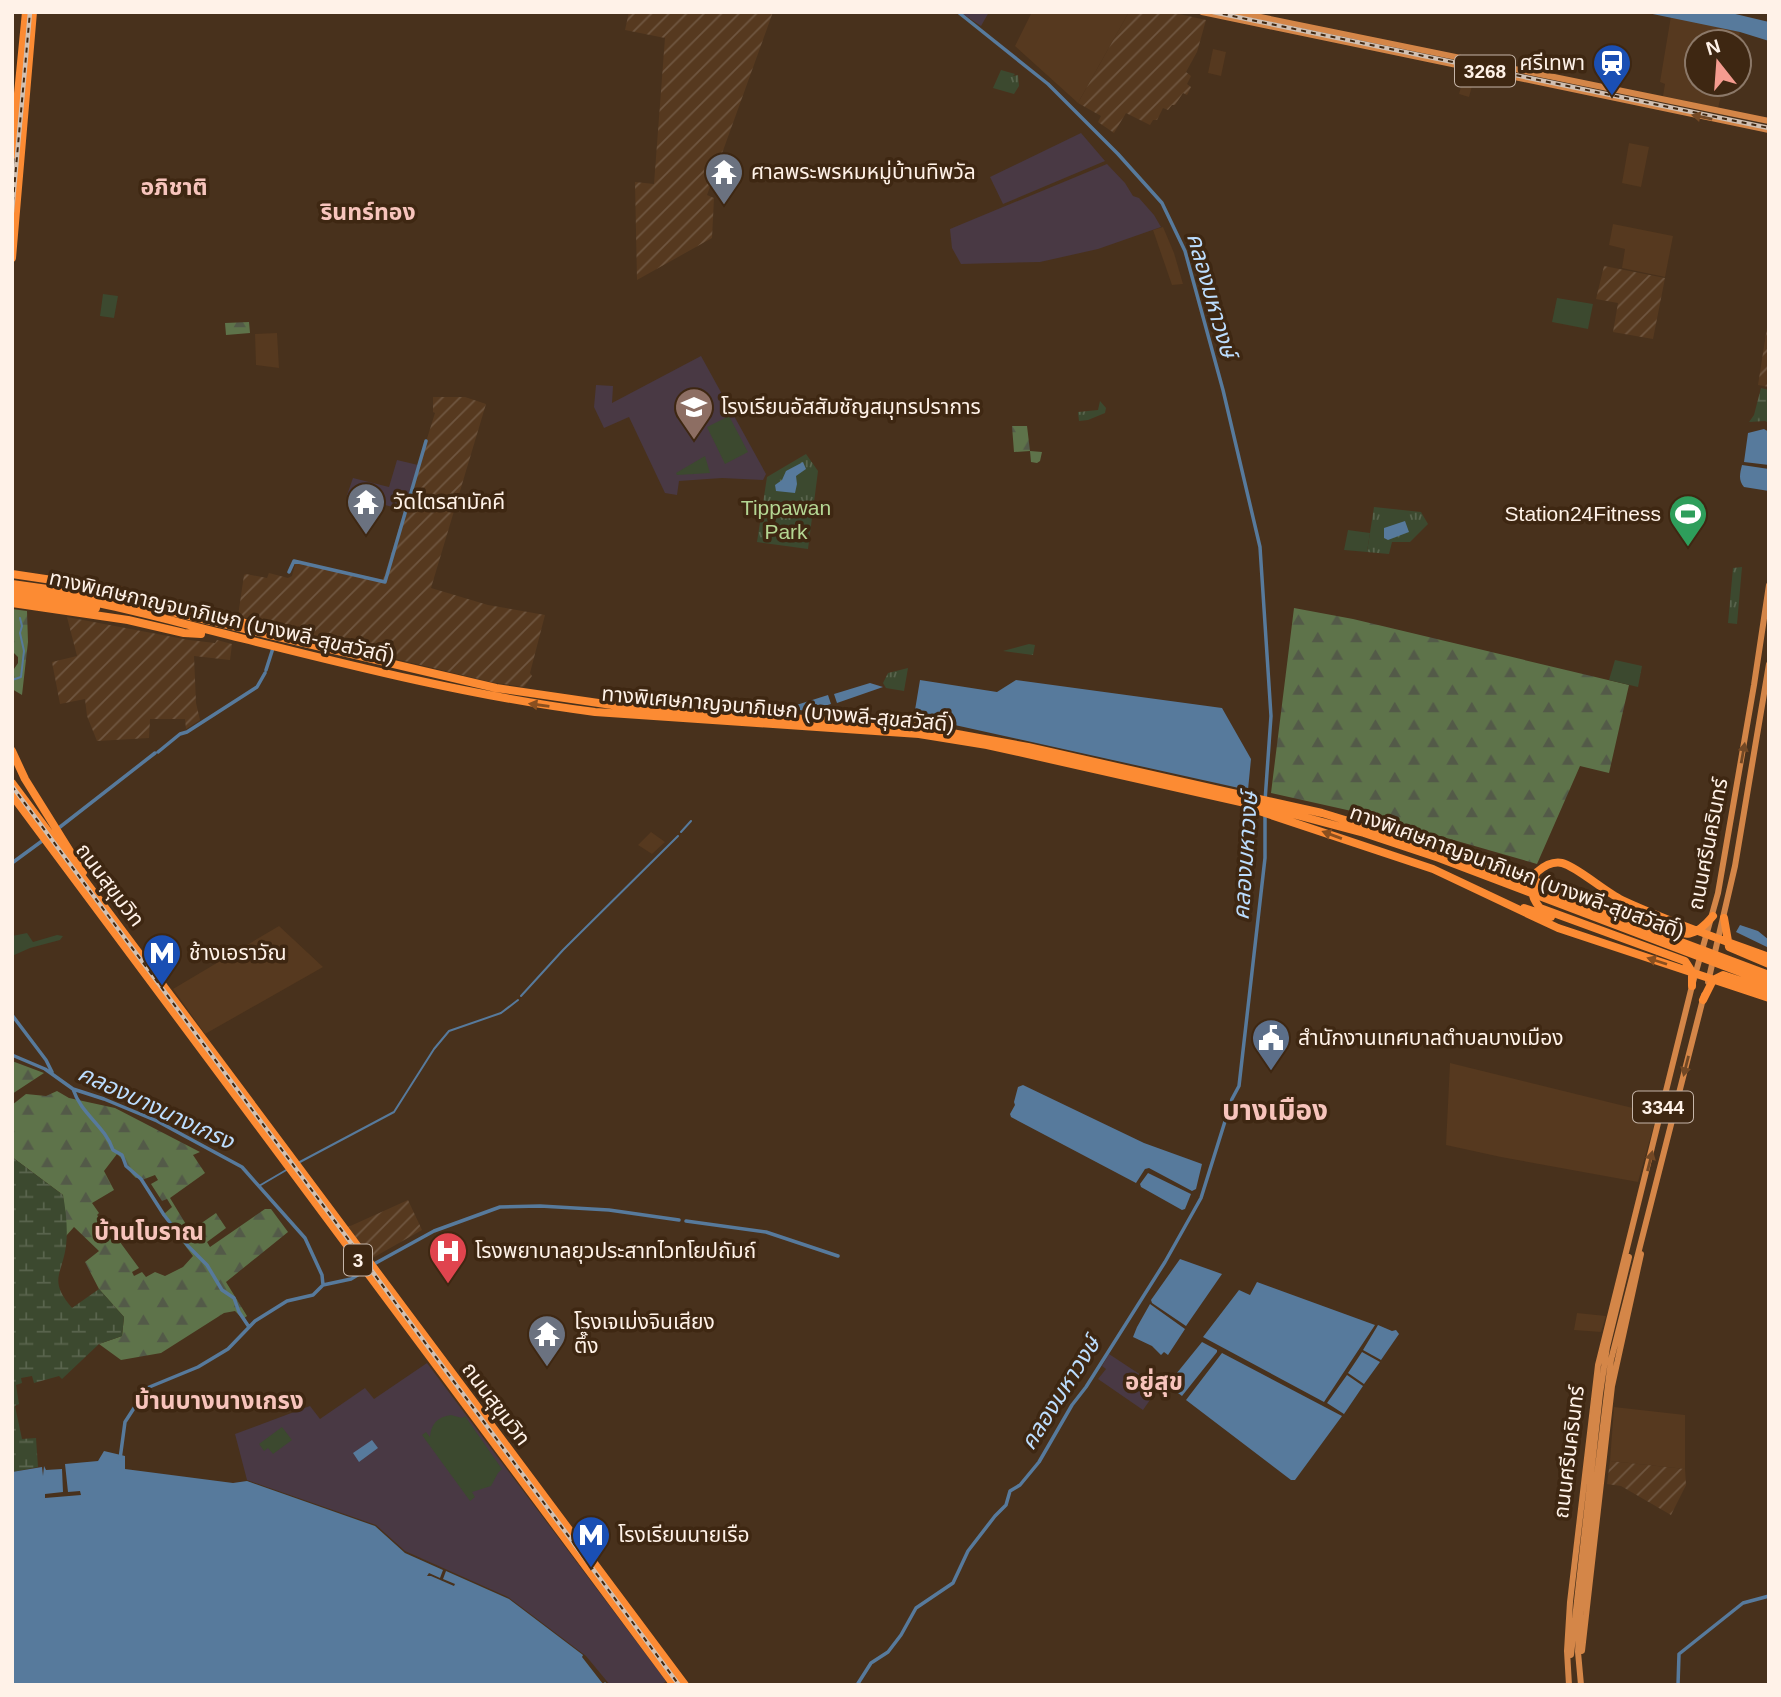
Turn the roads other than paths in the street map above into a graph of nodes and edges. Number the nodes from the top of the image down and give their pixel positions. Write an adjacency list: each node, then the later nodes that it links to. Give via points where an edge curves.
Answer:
1 (26, 12): 5 (highway)
2 (33, 12): 5 (highway)
3 (1202, 12): 7 (main road, 3268, one-way to 3)
4 (1236, 12): 6 (main road, 3268)
5 (22, 90): 8 (highway); 9 (highway)
6 (1769, 121)
7 (1769, 130)
8 (12, 155)
9 (12, 258)
10 (12, 574): 16 (highway)
11 (12, 582): 14 (highway); 16 (highway); 19 (highway, ทางพิเศษกาญจนาภิเษก (บางพลี-สุขสวัสดิ์), via 111,598)
12 (1769, 585): 31 (main road, ถนนศรีนครินทร์ / 3344, one-way to 12)
13 (12, 590): 19 (highway, ทางพิเศษกาญจนาภิเษก (บางพลี-สุขสวัสดิ์), via 111,606)
14 (93, 591)
15 (12, 597): 18 (highway, via 112,611)
16 (166, 601): 19 (highway, via 278,633)
17 (12, 603): 18 (highway)
18 (201, 634): 19 (highway, via 276,652)
19 (319, 652): 25 (highway, ทางพิเศษกาญจนาภิเษก (บางพลี-สุขสวัสดิ์), one-way to 19, via 919,734 545,706 466,691); 26 (highway, ทางพิเศษกาญจนาภิเษก (บางพลี-สุขสวัสดิ์), via 496,688 619,706 886,723 967,734)
20 (1769, 664): 32 (main road, ถนนศรีนครินทร์ / 3344)
21 (12, 751): 29 (highway)
22 (12, 758): 29 (highway)
23 (12, 783): 29 (highway, ถนนสุขุมวิท / 3)
24 (12, 795): 30 (highway, ถนนสุขุมวิท / 3)
25 (1235, 801): 27 (highway, one-way to 25); 37 (highway, ทางพิเศษกาญจนาภิเษก (บางพลี-สุขสวัสดิ์), via 1321,820 1402,845)
26 (1322, 813): 28 (highway, via 1369,822); 36 (highway, ทางพิเศษกาญจนาภิเษก (บางพลี-สุขสวัสดิ์), via 1404,838)
27 (1372, 848): 33 (highway, via 1387,848 1459,875 1521,908); 40 (highway, one-way to 27, via 1558,928 1457,879)
28 (1469, 856): 31 (highway, via 1515,868 1685,934 1696,933); 36 (highway)
29 (89, 887): 30 (highway, ถนนสุขุมวิท / 3)
30 (96, 901): 49 (highway, ถนนสุขุมวิท / 3)
31 (1713, 916): 38 (main road, ถนนศรีนครินทร์ / 3344)
32 (1728, 919): 35 (highway, via 1729,947); 41 (main road, ถนนศรีนครินทร์ / 3344)
33 (1599, 928): 34 (highway, via 1545,911 1537,904 1531,889 1533,878 1544,866 1562,863 1641,909); 38 (highway, via 1685,961 1692,972)
34 (1769, 957)
35 (1769, 964)
36 (1769, 972)
37 (1769, 983)
38 (1692, 986): 42 (main road, ถนนศรีนครินทร์ / 3344, one-way to 38)
39 (1769, 990): 41 (highway, via 1723,975 1713,981)
40 (1769, 998)
41 (1703, 1000): 43 (main road, ถนนศรีนครินทร์ / 3344, one-way to 43)
42 (1634, 1228): 44 (main road, ถนนศรีนครินทร์ / 3344); 45 (main road, ถนนศรีนครินทร์ / 3344, via 1603,1341)
43 (1645, 1231): 44 (main road, ถนนศรีนครินทร์ / 3344); 46 (main road, ถนนศรีนครินทร์ / 3344)
44 (1606, 1370): 50 (main road, ถนนศรีนครินทร์ / 3344)
45 (1588, 1437): 46 (main road, via 1596,1445); 47 (main road, ถนนศรีนครินทร์ / 3344)
46 (1605, 1438): 48 (main road, ถนนศรีนครินทร์ / 3344)
47 (1583, 1480): 48 (main road, via 1594,1474); 53 (main road, ถนนศรีนครินทร์ / 3344, via 1568,1616)
48 (1600, 1482): 54 (main road, ถนนศรีนครินทร์ / 3344)
49 (554, 1516): 51 (highway, ถนนสุขุมวิท / 3); 52 (highway, ถนนสุขุมวิท / 3)
50 (1585, 1544): 53 (main road, ถนนศรีนครินทร์ / 3344); 54 (main road, ถนนศรีนครินทร์ / 3344, via 1579,1626)
51 (674, 1685)
52 (685, 1685)
53 (1570, 1685)
54 (1582, 1685)

